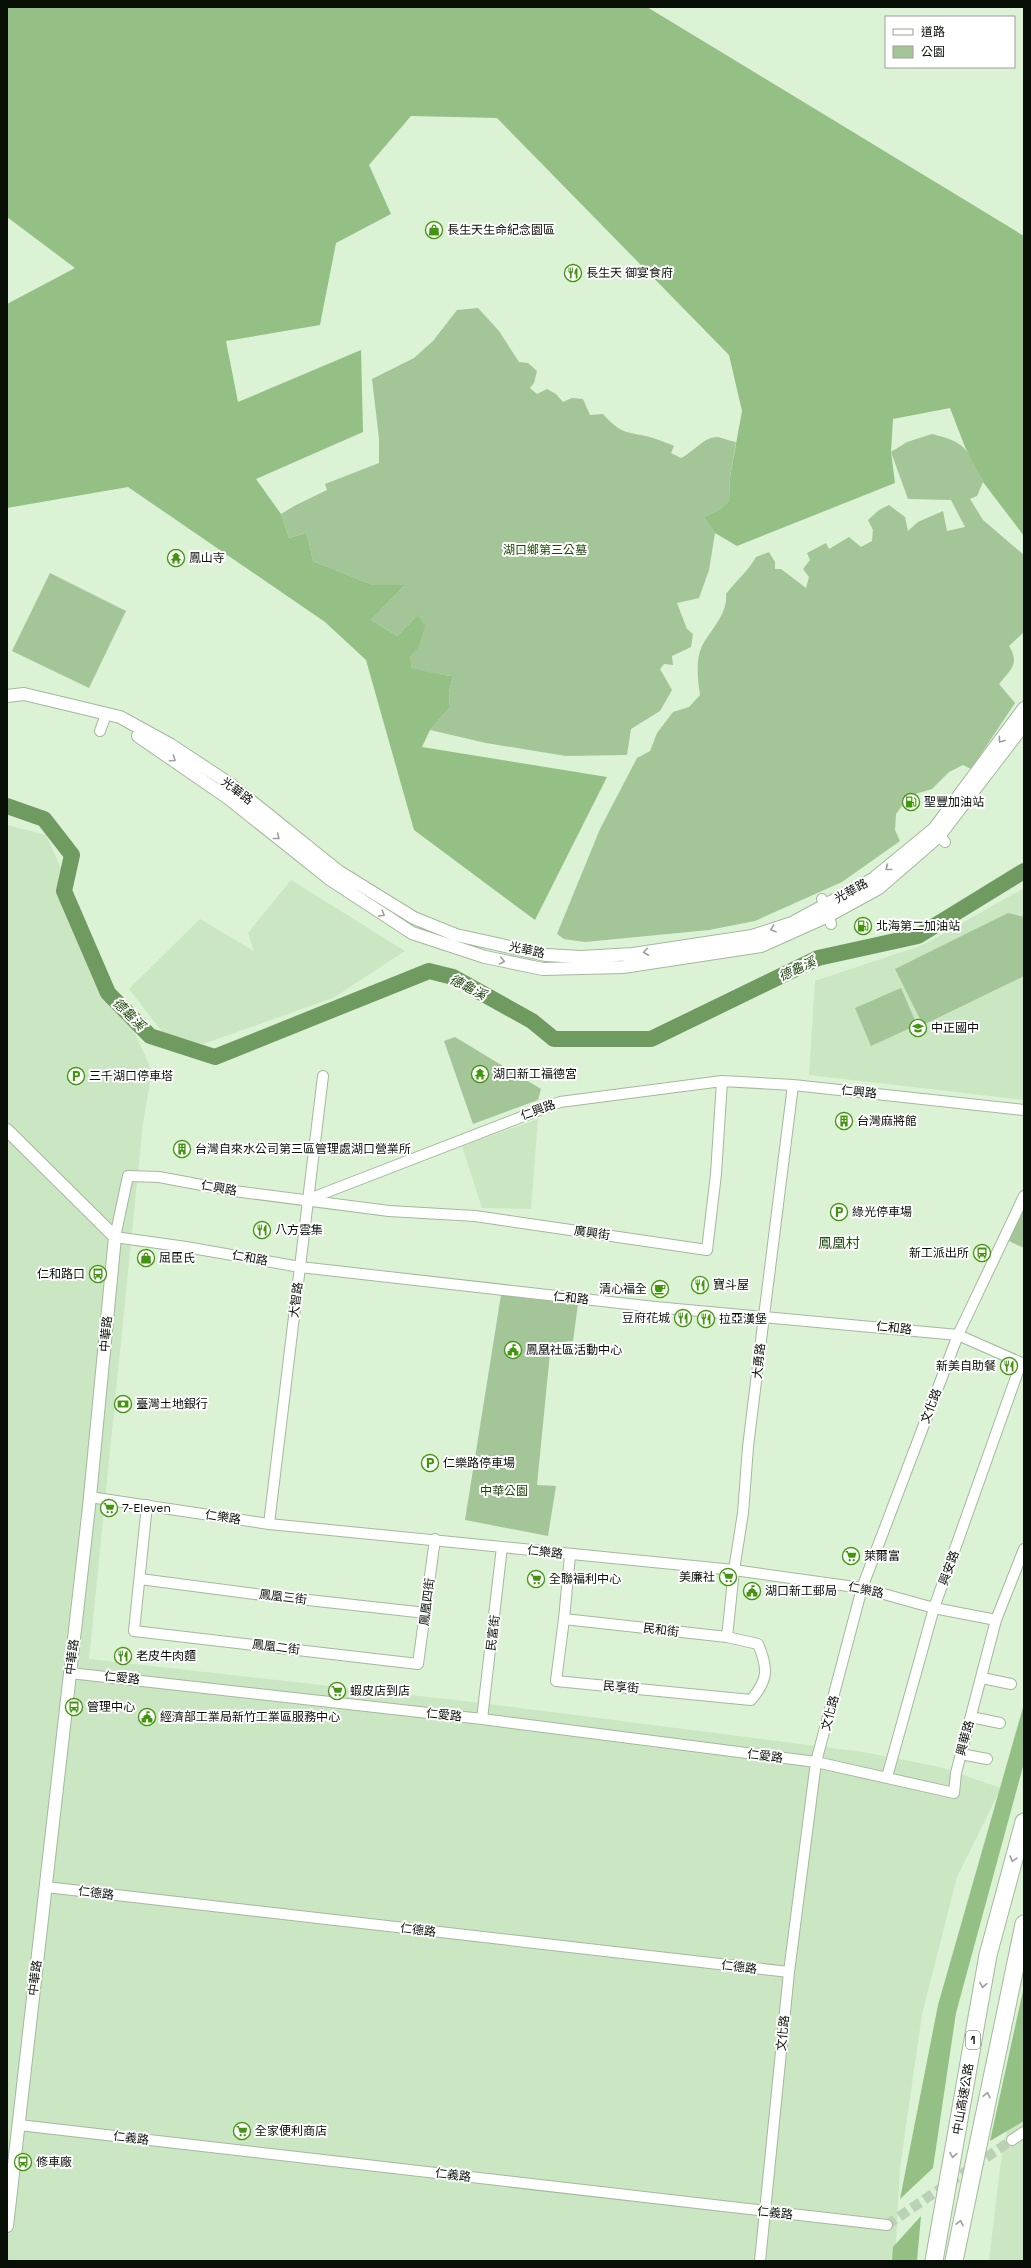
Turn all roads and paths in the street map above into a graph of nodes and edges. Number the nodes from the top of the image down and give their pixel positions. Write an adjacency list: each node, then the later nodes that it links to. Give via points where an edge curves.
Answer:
1 (7, 696): 6 (street, 光華路, one-way to 1, via 752,936 633,954 581,957 546,955 456,935 414,918 389,899 338,871 230,784 171,745 120,717 24,694)
2 (7, 704): 6 (street, 光華路, one-way to 6, via 22,702 102,725 117,722 331,880 412,932 486,957 543,969 623,967 761,946)
3 (1024, 708): 5 (street, 光華路, one-way to 5)
4 (1024, 726): 5 (street, 光華路)
5 (937, 833): 6 (street, 光華路, via 879,888)
6 (826, 911)
7 (322, 1076): 13 (street, 大智路)
8 (722, 1081): 9 (street, 仁興路); 13 (street, 仁興路, via 560,1102); 13 (street, 廣興街, via 716,1174 707,1250 475,1216 389,1211)
9 (793, 1086): 10 (street, 仁興路); 16 (street, 大勇路)
10 (1024, 1110)
11 (7, 1130): 14 (street)
12 (1024, 1196): 17 (street, 文化路)
13 (308, 1199): 14 (street, 仁興路, via 234,1191 159,1177 128,1176); 15 (street, 大智路)
14 (115, 1238): 15 (street, 仁和路, via 186,1247); 19 (street, 中華路)
15 (300, 1267): 16 (street, 仁和路, via 648,1306); 21 (street, 大智路)
16 (764, 1316): 17 (street, 仁和路); 26 (street, 大勇路, via 748,1447 743,1513)
17 (958, 1335): 18 (street, 仁和路); 28 (street, 文化路)
18 (1023, 1364): 29 (street, 興安路)
19 (90, 1497): 20 (street, 仁樂路); 36 (street, 中華路)
20 (147, 1505): 21 (street, 仁樂路); 27 (street)
21 (269, 1524): 22 (street, 仁樂路)
22 (435, 1539): 23 (street, 仁樂路); 30 (street, 鳳凰四街)
23 (502, 1547): 25 (street, 仁樂路); 40 (street, 民富街)
24 (1024, 1549): 32 (street, 興華路)
25 (570, 1555): 26 (street, 仁樂路); 31 (street, 民享街)
26 (734, 1570): 28 (street, 仁樂路); 33 (street, 大勇路)
27 (140, 1579): 30 (street, 鳳凰三街); 35 (street, 鳳凰二街, via 134,1631)
28 (862, 1588): 29 (street, 仁樂路); 44 (street, 文化路)
29 (934, 1608): 32 (street, 仁樂路); 45 (street, 興安路)
30 (426, 1613): 35 (street, 鳳凰四街)
31 (564, 1619): 33 (street, 民和街); 34 (street, 民享街, via 556,1681 751,1700 762,1687 766,1664)
32 (996, 1620): 37 (street, 興華路)
33 (727, 1638): 34 (street, 民和街)
34 (758, 1644)
35 (418, 1664)
36 (70, 1673): 40 (street, 仁愛路); 47 (street, 中華路)
37 (982, 1678): 38 (street); 39 (street, 興華路)
38 (1011, 1684)
39 (971, 1717): 41 (street); 42 (street, 興華路)
40 (482, 1719): 44 (street, 仁愛路)
41 (1000, 1723)
42 (961, 1754): 43 (street); 45 (street, 興華路, via 954,1793)
43 (987, 1759)
44 (816, 1762): 45 (street, 興華路); 49 (street, 文化路)
45 (887, 1777)
46 (1024, 1822): 57 (highway, 中山高速公路 / 1, one-way to 57, via 988,1956)
47 (46, 1887): 49 (street, 仁德路); 50 (street, 中華路)
48 (1024, 1924): 58 (highway, 中山高速公路 / 1, one-way to 48)
49 (789, 1972): 53 (street, 文化路)
50 (19, 2125): 53 (street, 仁義路); 55 (street, 中華路)
51 (1024, 2132): 52 (street)
52 (1012, 2140)
53 (766, 2212): 54 (street, 仁義路); 56 (street, 文化路)
54 (887, 2225)
55 (7, 2226)
56 (760, 2261)
57 (934, 2261)
58 (954, 2261)

